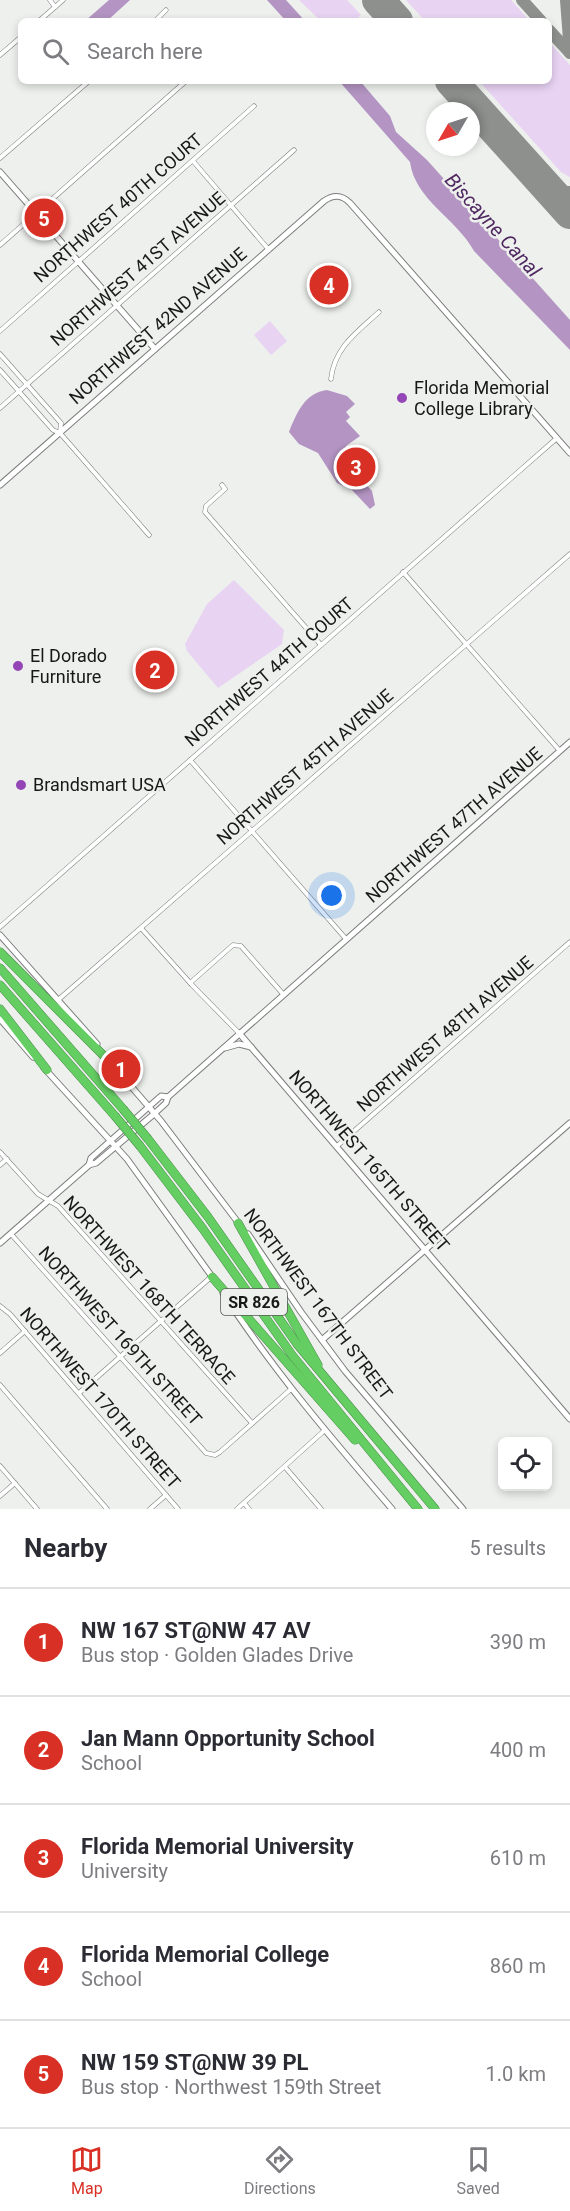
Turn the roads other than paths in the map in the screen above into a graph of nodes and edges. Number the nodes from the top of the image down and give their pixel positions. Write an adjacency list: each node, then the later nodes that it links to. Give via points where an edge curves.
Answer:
1 (50, 0): 3 (street)
2 (63, 0): 3 (street)
3 (55, 7): 5 (street)
4 (166, 10): 6 (street)
5 (42, 18)
6 (157, 18)
7 (18, 40): 8 (street)
8 (0, 55)
9 (86, 84): 13 (street)
10 (183, 84): 17 (street)
11 (254, 106): 14 (street, NORTHWEST 40TH COURT)
12 (294, 150): 16 (street, NORTHWEST 41ST AVENUE)
13 (0, 158)
14 (193, 161): 16 (street); 20 (street, NORTHWEST 40TH COURT)
15 (0, 172): 17 (street)
16 (230, 205): 19 (street); 21 (street, NORTHWEST 41ST AVENUE)
17 (36, 213): 18 (street); 20 (street)
18 (0, 245)
19 (269, 250): 24 (street, NORTHWEST 42ND AVENUE); 32 (street, NORTHWEST 42ND AVENUE, via 327,199 339,196 350,203)
20 (79, 262): 21 (street); 23 (street, NORTHWEST 40TH COURT)
21 (117, 306): 24 (street); 28 (street, NORTHWEST 41ST AVENUE)
22 (379, 312): 27 (street, via 345,343 332,368)
23 (0, 331)
24 (155, 349): 31 (street, NORTHWEST 42ND AVENUE)
25 (0, 354): 28 (street)
26 (0, 370): 29 (street)
27 (331, 380)
28 (27, 384): 29 (street, NORTHWEST 41ST AVENUE); 31 (street, via 61,423)
29 (19, 392): 30 (street, NORTHWEST 41ST AVENUE); 31 (street)
30 (0, 408)
31 (60, 433): 34 (street, NORTHWEST 42ND AVENUE); 36 (street)
32 (557, 438): 33 (street); 38 (street, NORTHWEST 44TH COURT)
33 (570, 453)
34 (0, 485)
35 (222, 485): 39 (street, via 225,489 206,506 205,512)
36 (149, 535)
37 (570, 554): 40 (street, NORTHWEST 45TH AVENUE)
38 (403, 572): 39 (street, NORTHWEST 44TH COURT); 40 (street)
39 (321, 645): 43 (street, NORTHWEST 44TH COURT)
40 (466, 645): 42 (street); 44 (street, NORTHWEST 45TH AVENUE)
41 (570, 742): 42 (street, NORTHWEST 47TH AVENUE)
42 (560, 751): 48 (street, NORTHWEST 47TH AVENUE)
43 (189, 760): 44 (street); 45 (street, NORTHWEST 44TH COURT)
44 (252, 831): 46 (street, NORTHWEST 45TH AVENUE); 48 (street)
45 (0, 927)
46 (141, 928): 52 (street, NORTHWEST 165TH STREET); 55 (street, NORTHWEST 45TH AVENUE)
47 (0, 935): 55 (street)
48 (346, 939): 54 (street, NORTHWEST 47TH AVENUE)
49 (570, 942): 69 (street, NORTHWEST 48TH AVENUE)
50 (0, 952): 61 (highway)
51 (0, 968): 86 (highway, SR 826, bridge, via 148,1139)
52 (190, 983): 54 (street, via 238,944); 58 (street, NORTHWEST 165TH STREET)
53 (0, 985): 93 (highway, SR 826, bridge, via 140,1146 292,1356)
54 (283, 994): 58 (street, NORTHWEST 47TH AVENUE)
55 (58, 1000): 61 (street)
56 (0, 1009): 62 (highway)
57 (0, 1019): 62 (street)
58 (239, 1033): 59 (street, NORTHWEST 165TH STREET); 60 (street, NORTHWEST 47TH AVENUE)
59 (252, 1047): 60 (street, via 239,1044); 69 (street, NORTHWEST 165TH STREET)
60 (221, 1050): 63 (street, NORTHWEST 47TH AVENUE)
61 (111, 1064): 64 (street, NORTHWEST 167TH STREET)
62 (47, 1070): 67 (street)
63 (168, 1097): 64 (street, NORTHWEST 47TH AVENUE, via 161,1096); 65 (street, NORTHWEST 47TH AVENUE)
64 (148, 1107): 65 (street, NORTHWEST 167TH STREET); 67 (street, NORTHWEST 47TH AVENUE)
65 (154, 1114): 68 (street, NORTHWEST 47TH AVENUE); 75 (street, NORTHWEST 167TH STREET)
66 (570, 1123): 78 (street)
67 (110, 1140): 68 (street); 73 (street, NORTHWEST 47TH AVENUE)
68 (116, 1146): 73 (street, NORTHWEST 47TH AVENUE); 79 (street)
69 (337, 1146): 78 (street, NORTHWEST 165TH STREET)
70 (0, 1152): 71 (street, NORTHWEST 168TH TERRACE)
71 (7, 1160): 72 (street); 74 (street, NORTHWEST 168TH TERRACE)
72 (0, 1165)
73 (89, 1165): 74 (street, NORTHWEST 47TH AVENUE)
74 (48, 1201): 76 (street, NORTHWEST 47TH AVENUE); 81 (street, NORTHWEST 168TH TERRACE, via 58,1206)
75 (238, 1223): 83 (street, NORTHWEST 167TH STREET); 86 (highway)
76 (11, 1234): 77 (street, NORTHWEST 47TH AVENUE); 85 (street, NORTHWEST 169TH STREET)
77 (0, 1243)
78 (425, 1250): 83 (street); 90 (street, NORTHWEST 165TH STREET)
79 (212, 1277): 81 (street); 88 (street); 93 (highway, via 347,1433)
80 (0, 1306): 82 (street, NORTHWEST 170TH STREET)
81 (161, 1321): 85 (street); 91 (street, NORTHWEST 168TH TERRACE)
82 (25, 1331): 84 (street); 89 (street, NORTHWEST 170TH STREET)
83 (322, 1341): 110 (street, NORTHWEST 167TH STREET)
84 (0, 1353)
85 (121, 1357): 89 (street); 91 (street, NORTHWEST 169TH STREET, via 206,1453 220,1452)
86 (327, 1382): 109 (highway, SR 826)
87 (0, 1385): 101 (street)
88 (291, 1389): 91 (street); 92 (street)
89 (79, 1393): 97 (street, NORTHWEST 170TH STREET)
90 (570, 1419)
91 (252, 1424)
92 (325, 1430): 95 (street); 107 (street)
93 (372, 1455): 108 (highway, SR 826)
94 (0, 1466): 96 (street)
95 (285, 1467): 99 (street); 106 (street)
96 (15, 1483): 98 (street); 100 (street)
97 (166, 1495): 102 (street); 103 (street, NORTHWEST 170TH STREET)
98 (0, 1496)
99 (244, 1503): 104 (street); 105 (street)
100 (37, 1509)
101 (107, 1509)
102 (150, 1509)
103 (178, 1509)
104 (237, 1509)
105 (249, 1509)
106 (321, 1509)
107 (392, 1509)
108 (418, 1509)
109 (435, 1509)
110 (463, 1509)

